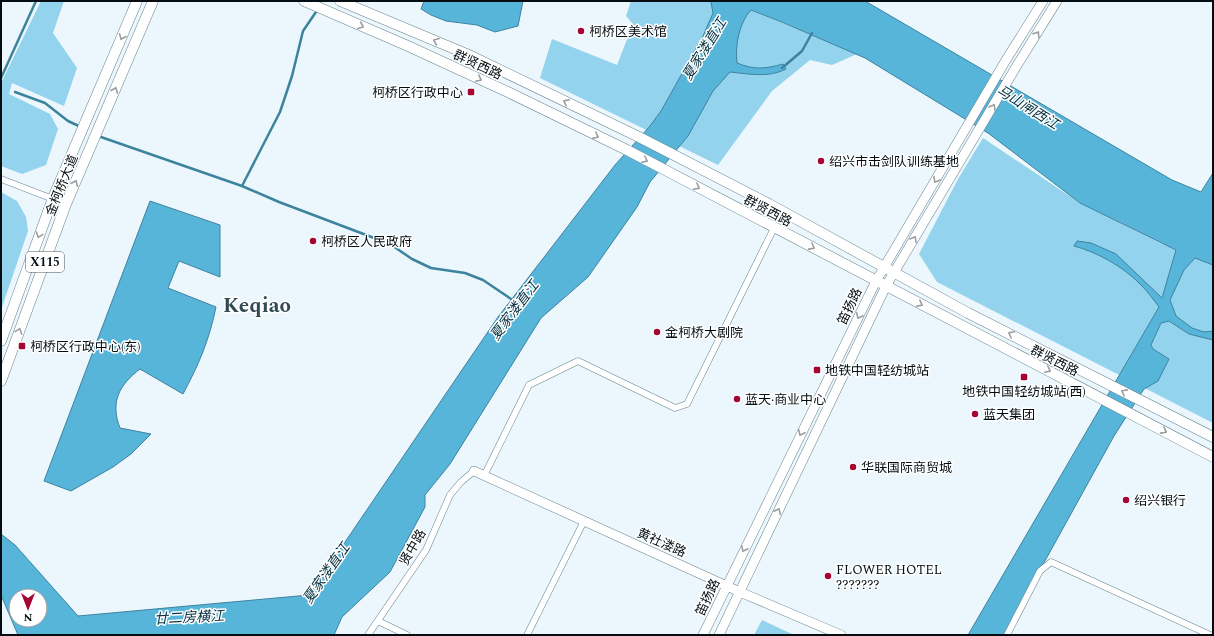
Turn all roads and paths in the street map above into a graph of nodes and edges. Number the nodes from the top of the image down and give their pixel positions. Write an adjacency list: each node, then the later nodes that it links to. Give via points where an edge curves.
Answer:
1 (137, 1): 8 (main road, 金柯桥大道 / X115, one-way to 8)
2 (153, 1): 9 (main road, 金柯桥大道 / X115, one-way to 2)
3 (340, 1): 11 (main road, 群贤西路, one-way to 3, via 639,137 469,55)
4 (1043, 1): 11 (street, 笛扬路, one-way to 11)
5 (1057, 1): 12 (street, 笛扬路, one-way to 5)
6 (306, 2): 10 (main road, 群贤西路, one-way to 10, via 503,90 626,150)
7 (1, 179): 8 (street)
8 (52, 198): 9 (street); 15 (main road, 金柯桥大道 / X115, one-way to 15)
9 (66, 204): 16 (main road, 金柯桥大道 / X115, one-way to 9)
10 (774, 228): 13 (main road, 群贤西路, one-way to 13); 20 (street, via 687,404 674,408 578,361 529,385)
11 (884, 267): 12 (main road, 群贤西路); 13 (street, 笛扬路)
12 (894, 272): 14 (street, 笛扬路); 17 (main road, 群贤西路, one-way to 12, via 968,313)
13 (876, 281): 14 (main road, 群贤西路); 22 (street, 笛扬路, one-way to 22)
14 (886, 286): 18 (main road, 群贤西路, one-way to 18); 23 (street, 笛扬路, one-way to 14)
15 (1, 341)
16 (1, 381)
17 (1213, 437)
18 (1213, 457)
19 (474, 471): 20 (street, 黄社溇路); 24 (street, 贤中路, via 450,495 426,550)
20 (484, 476): 21 (street, 黄社溇路)
21 (584, 521): 22 (street, 黄社溇路); 27 (street)
22 (726, 586): 23 (street, 黄社溇路); 28 (street, 笛扬路)
23 (740, 592): 29 (street, 笛扬路); 30 (street, 黄社溇路)
24 (378, 621): 25 (street, 贤中路); 26 (street)
25 (368, 635)
26 (407, 635)
27 (527, 635)
28 (703, 635)
29 (719, 635)
30 (841, 635)
31 (1007, 635): 32 (street, via 1040,571 1051,562)
32 (1210, 635)

